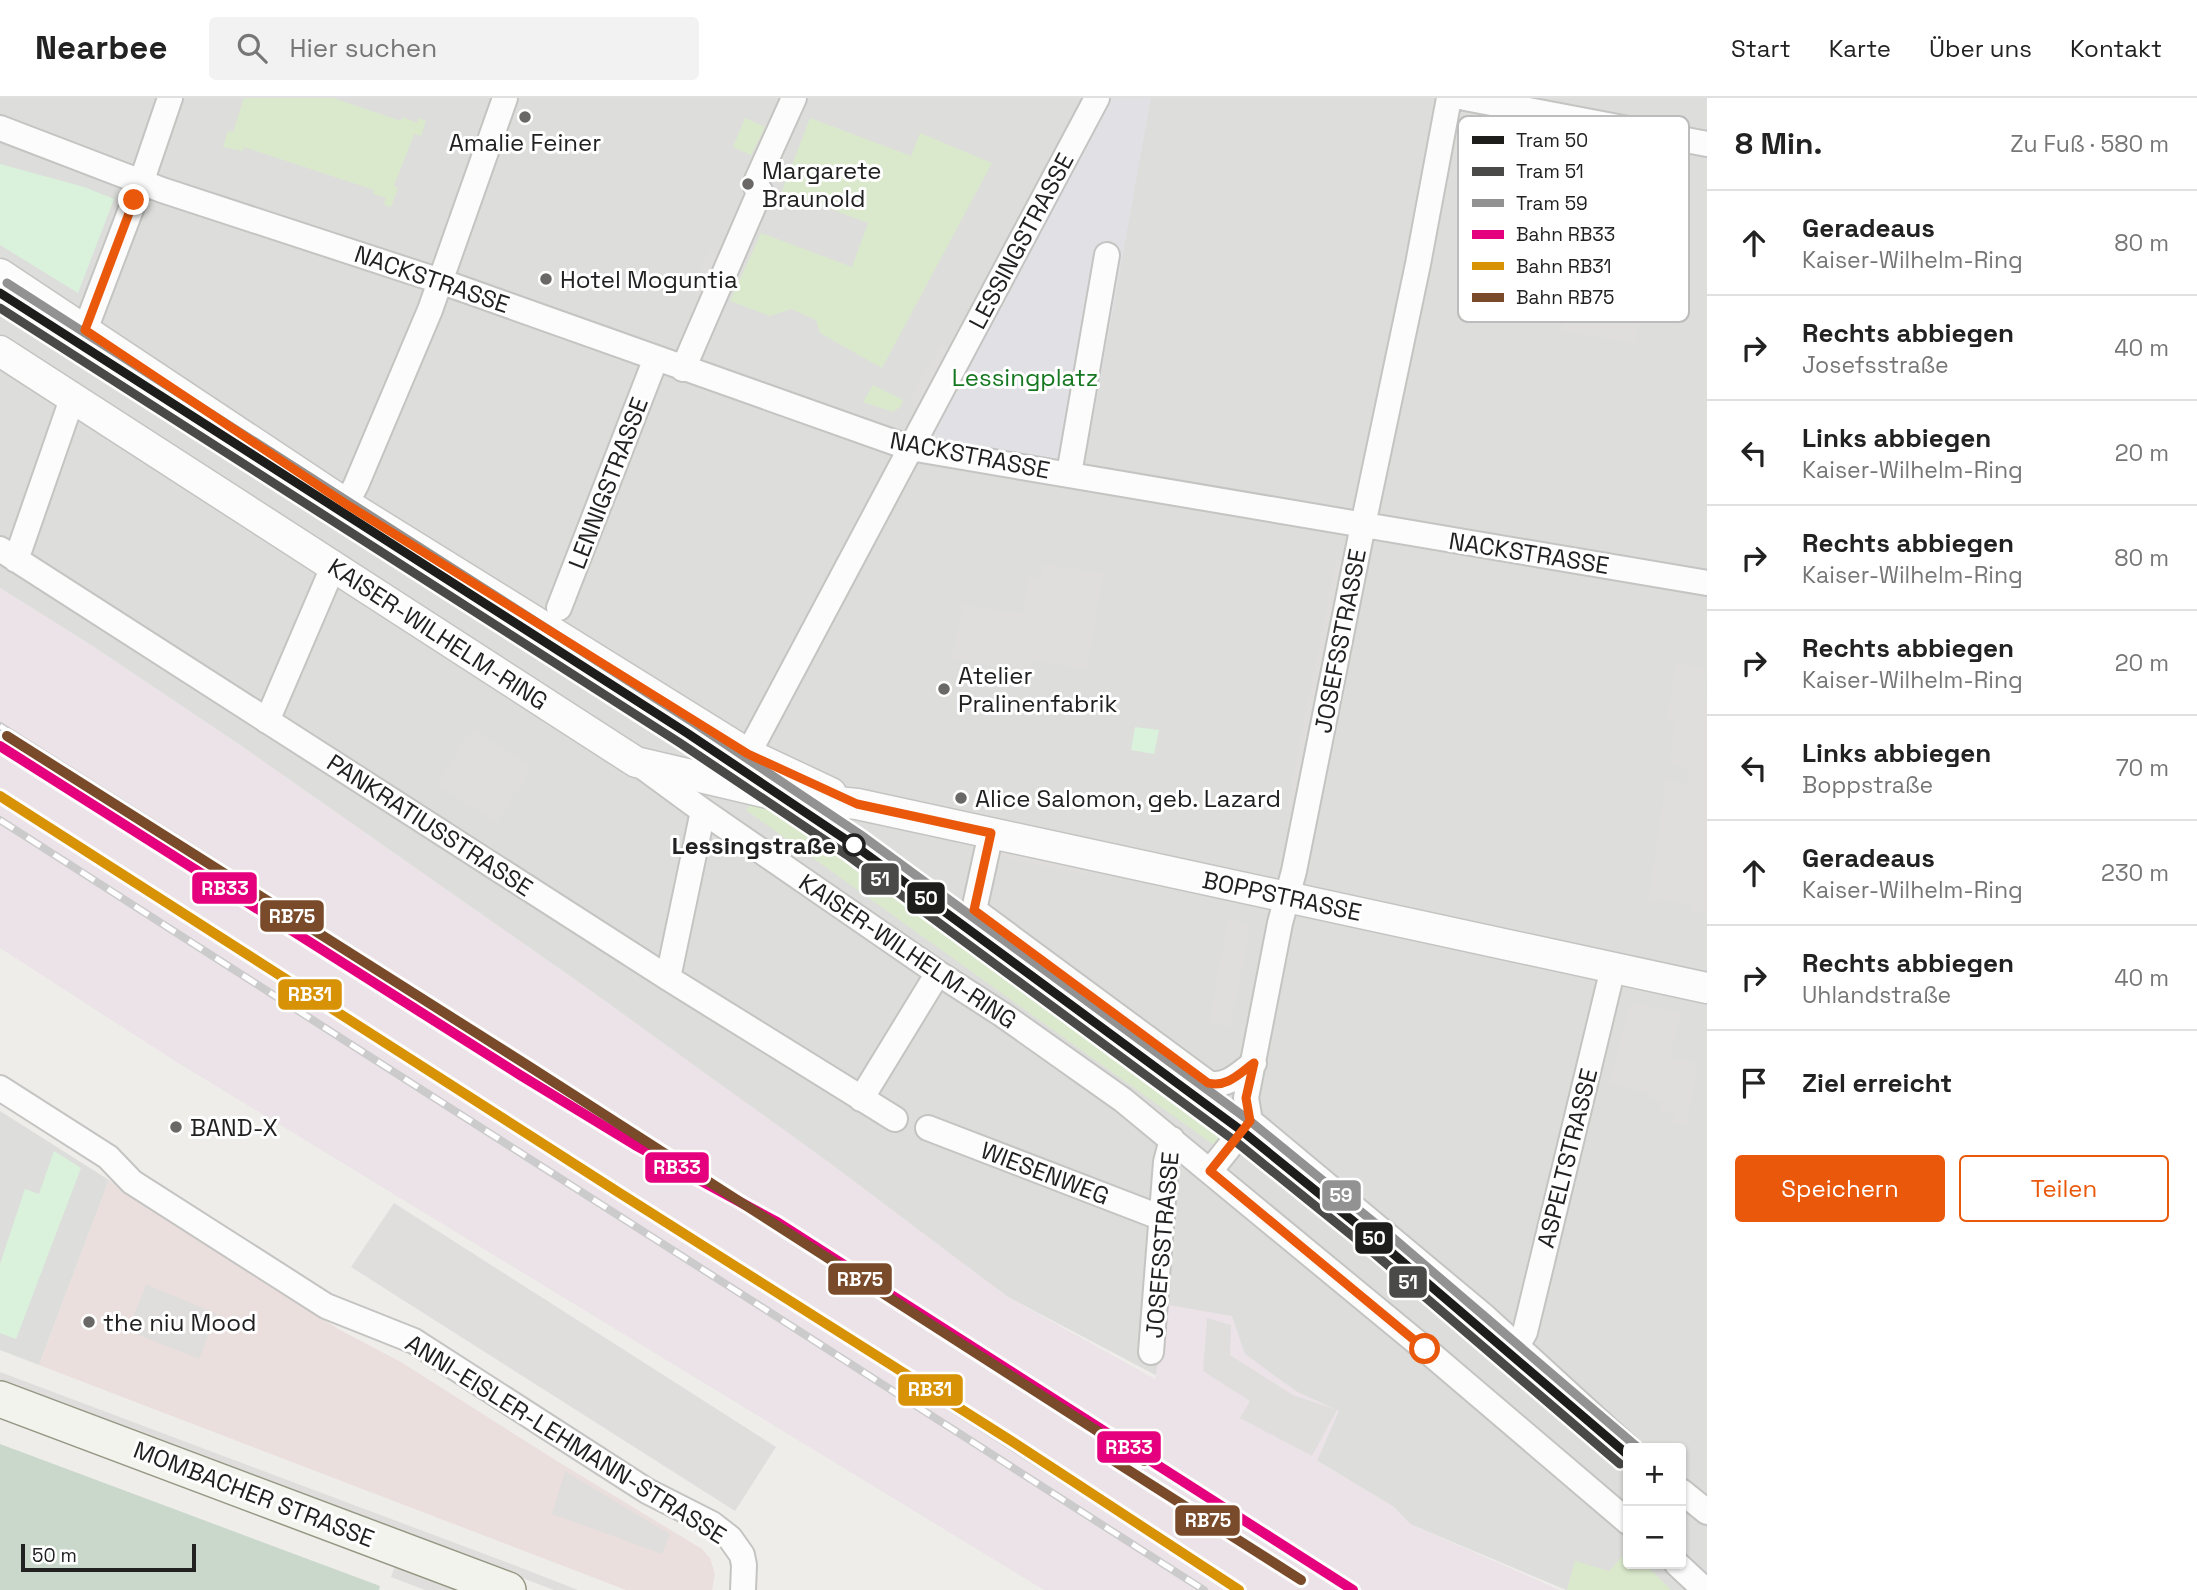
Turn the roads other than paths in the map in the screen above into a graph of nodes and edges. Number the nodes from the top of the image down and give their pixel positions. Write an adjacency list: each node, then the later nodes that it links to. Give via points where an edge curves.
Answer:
1 (170, 98): 11 (street)
2 (503, 98): 14 (street)
3 (794, 98): 18 (street, via 757,180 760,191)
4 (1097, 98): 20 (street, LESSINGSTRASSE)
5 (1449, 98): 23 (street, JOSEFSSTRASSE)
6 (1465, 98): 7 (street)
7 (1560, 116)
8 (0, 128): 11 (street, NACKSTRASSE)
9 (1689, 141): 10 (street)
10 (1707, 144)
11 (141, 183): 14 (street, NACKSTRASSE); 15 (street)
12 (1107, 255): 21 (street)
13 (0, 274): 15 (street)
14 (440, 281): 17 (street, NACKSTRASSE); 22 (street)
15 (85, 330): 22 (street)
16 (0, 351): 19 (street, KAISER-WILHELM-RING)
17 (656, 358): 18 (street, NACKSTRASSE); 27 (street, LENNIGSTRASSE)
18 (683, 369): 20 (street, NACKSTRASSE)
19 (72, 398): 24 (street); 25 (street, KAISER-WILHELM-RING)
20 (910, 448): 21 (street, NACKSTRASSE); 29 (street, LESSINGSTRASSE)
21 (1069, 474): 23 (street, NACKSTRASSE)
22 (346, 504): 29 (street)
23 (1363, 525): 26 (street, NACKSTRASSE); 34 (street, JOSEFSSTRASSE)
24 (8, 554): 28 (street, PANKRATIUSSTRASSE)
25 (333, 567): 28 (street); 30 (street, KAISER-WILHELM-RING)
26 (1707, 583)
27 (559, 608)
28 (267, 721): 37 (street, PANKRATIUSSTRASSE)
29 (748, 754): 31 (street, BOPPSTRASSE)
30 (636, 762): 31 (street, BOPPSTRASSE, via 785,797); 32 (street, KAISER-WILHELM-RING)
31 (857, 804): 33 (street, BOPPSTRASSE)
32 (703, 811): 36 (street, KAISER-WILHELM-RING); 37 (street)
33 (991, 833): 34 (street, BOPPSTRASSE); 39 (street, via 974,910 1208,1083 1228,1082)
34 (1287, 897): 35 (street, BOPPSTRASSE); 39 (street, JOSEFSSTRASSE)
35 (1613, 968): 38 (street, BOPPSTRASSE); 48 (street, ASPELTSTRASSE, via 1524,1336)
36 (938, 973): 41 (street); 45 (street, KAISER-WILHELM-RING, via 1036,1038)
37 (668, 978): 41 (street, PANKRATIUSSTRASSE)
38 (1707, 988)
39 (1254, 1063): 43 (street, JOSEFSSTRASSE, via 1246,1098)
40 (0, 1088): 57 (street, ANNI-EISLER-LEHMANN-STRASSE, via 108,1157 132,1182 326,1306 414,1341 647,1491 712,1524 742,1555)
41 (861, 1099): 42 (street)
42 (895, 1119)
43 (1250, 1121): 46 (street, JOSEFSSTRASSE); 48 (street)
44 (928, 1128): 47 (street, WIESENWEG)
45 (1172, 1139): 46 (street, KAISER-WILHELM-RING); 47 (street, JOSEFSSTRASSE)
46 (1210, 1171): 54 (street, KAISER-WILHELM-RING)
47 (1162, 1218): 49 (street, JOSEFSSTRASSE)
48 (1517, 1346): 51 (street)
49 (1151, 1352)
50 (0, 1399): 56 (main road, MOMBACHER STRASSE)
51 (1623, 1443)
52 (1686, 1495): 53 (street)
53 (1707, 1512)
54 (1623, 1518)
55 (1682, 1569): 58 (street)
56 (508, 1590)
57 (743, 1590)
58 (1706, 1590)

